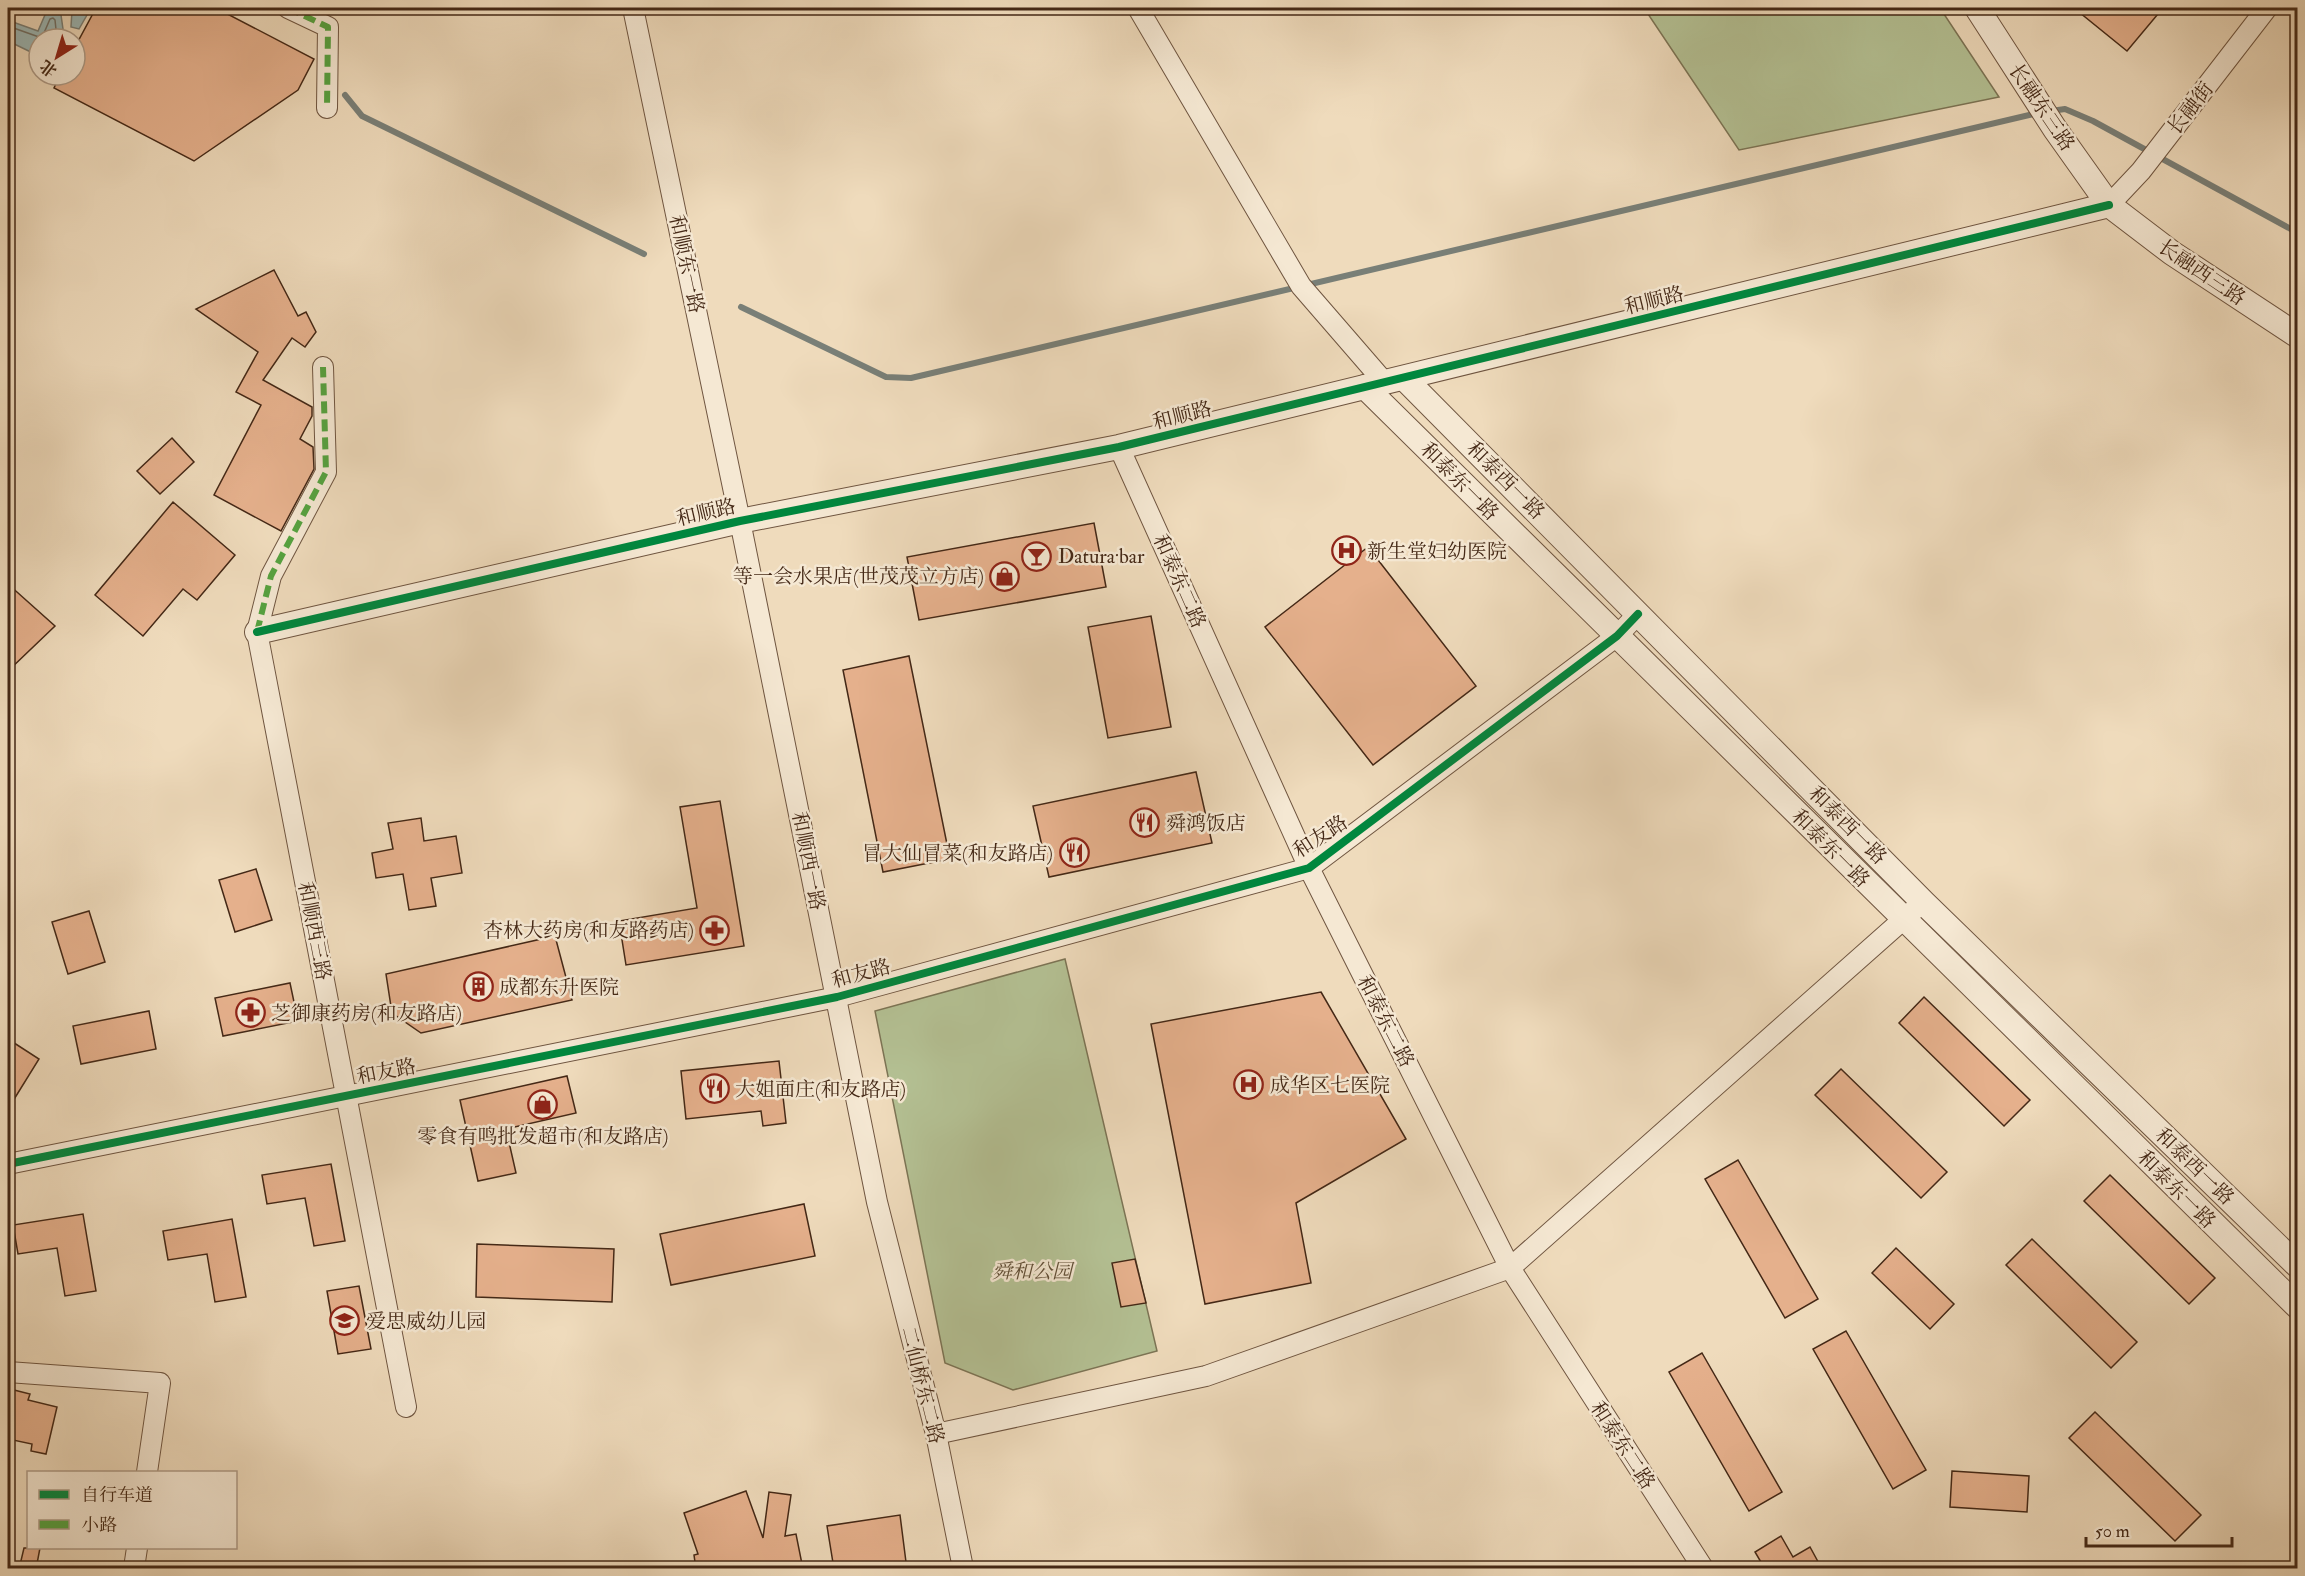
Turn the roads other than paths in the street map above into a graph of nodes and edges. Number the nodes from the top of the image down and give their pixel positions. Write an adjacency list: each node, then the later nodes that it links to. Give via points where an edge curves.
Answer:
1 (288, 8): 6 (street, via 328,27)
2 (633, 8): 12 (street, 和顺东一路)
3 (1137, 8): 10 (street, via 1301,286)
4 (1977, 8): 7 (street, 长融东三路)
5 (2267, 8): 7 (street, 长融街, via 2141,171)
6 (327, 108)
7 (2109, 205): 8 (street, 长融西三路, via 2172,253); 10 (street, 和顺路)
8 (2298, 336)
9 (323, 367): 14 (street, via 326,472 271,576)
10 (1385, 383): 11 (street, 和顺路); 13 (street, 和泰西一路); 15 (street, 和泰东一路)
11 (1119, 447): 12 (street, 和顺路); 16 (street, 和泰东二路)
12 (740, 521): 14 (street, 和顺路); 19 (street, 和顺西一路)
13 (1638, 614): 15 (street, 和友路); 17 (street, 和泰西一路)
14 (257, 632): 20 (street, 和顺西三路)
15 (1617, 636): 16 (street, 和友路); 18 (street, 和泰东一路)
16 (1310, 868): 19 (street, 和友路); 24 (street, 和泰东二路)
17 (1924, 903): 18 (street); 23 (street, 和泰西一路)
18 (1903, 918): 24 (street); 25 (street, 和泰东一路)
19 (837, 997): 20 (street, 和友路); 22 (street, 和顺西一路)
20 (346, 1096): 21 (street, 和友路); 27 (street, 和顺西三路)
21 (8, 1164)
22 (878, 1202): 28 (street, 二仙桥东二路)
23 (2298, 1266)
24 (1510, 1268): 28 (street, via 1206,1376); 33 (street, 和泰东二路)
25 (2298, 1307)
26 (8, 1372): 29 (street, via 160,1383)
27 (406, 1407)
28 (936, 1434): 32 (street, 二仙桥东二路)
29 (147, 1471)
30 (137, 1549): 31 (street)
31 (134, 1569)
32 (963, 1569)
33 (1703, 1569)

